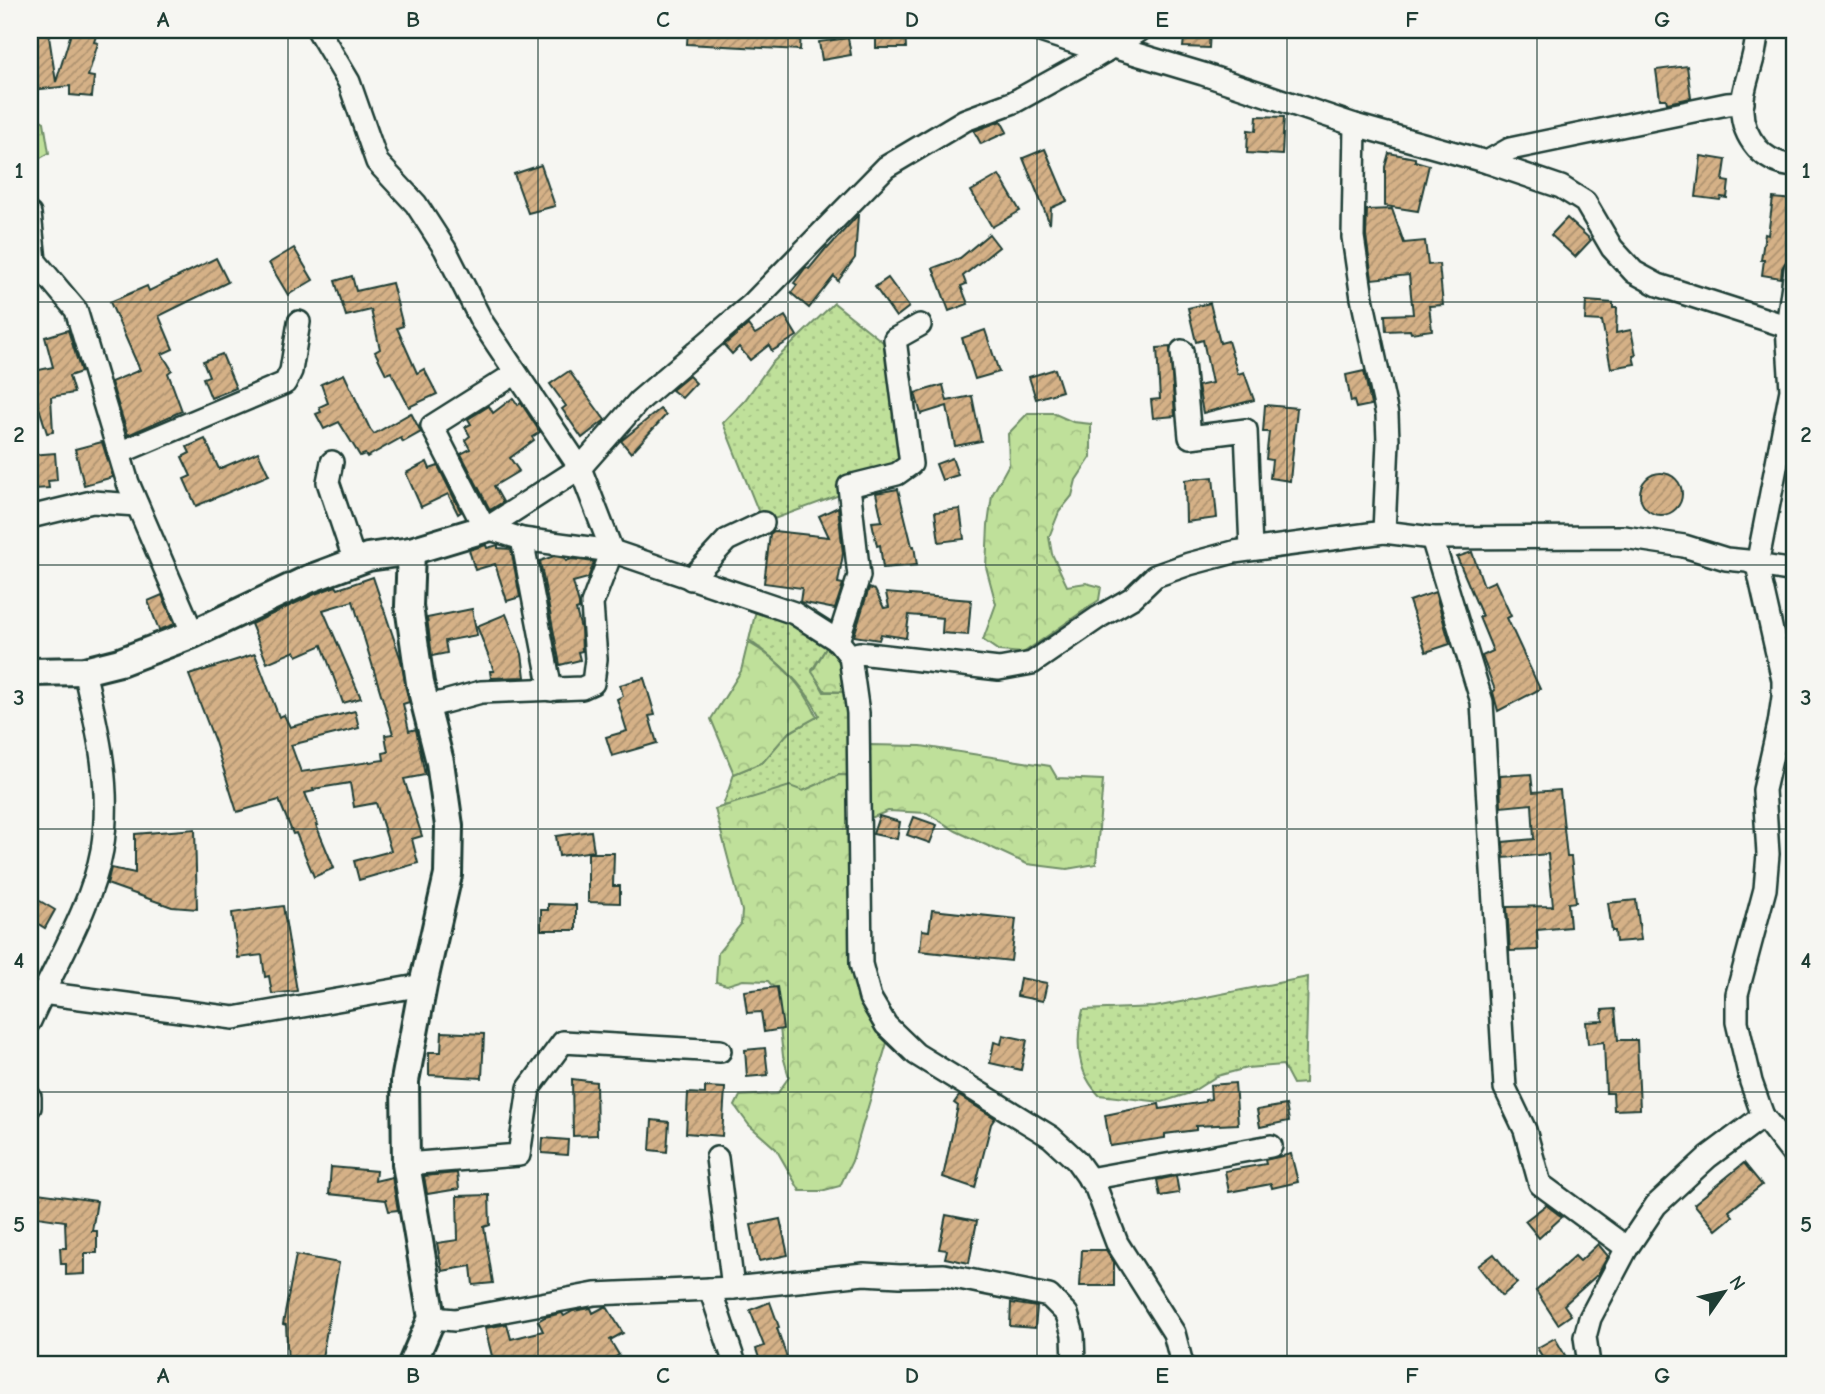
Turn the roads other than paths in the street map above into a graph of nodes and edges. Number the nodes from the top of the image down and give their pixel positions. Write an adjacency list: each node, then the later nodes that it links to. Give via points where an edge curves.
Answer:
1 (318, 30): 16 (street, via 349,82 377,162 416,204)
2 (1037, 30): 5 (street)
3 (1140, 30): 5 (street)
4 (1757, 30): 6 (street)
5 (1109, 49): 7 (street, via 1203,74); 19 (street, via 1014,102 965,120 886,167 751,305 639,401)
6 (1742, 103): 8 (street, via 1510,149); 9 (street, via 1742,124 1750,140 1765,157)
7 (1355, 125): 8 (street); 24 (street, via 1353,237 1387,415)
8 (1487, 162): 14 (street, via 1561,187 1585,202 1612,248 1634,272 1658,285)
9 (1795, 166)
10 (30, 214): 17 (street, via 35,261 76,310)
11 (1795, 270): 14 (street)
12 (299, 322): 17 (street, via 285,383)
13 (920, 325): 35 (street, via 895,339 911,464 897,474 849,486 859,576)
14 (1791, 328): 31 (street, via 1791,390)
15 (1182, 351): 27 (street, via 1191,437 1247,430)
16 (516, 373): 19 (street); 23 (street, via 432,426)
17 (119, 453): 20 (street)
18 (332, 462): 30 (street, via 328,482)
19 (580, 468): 23 (street); 29 (street)
20 (137, 505): 21 (street, via 92,502); 34 (street)
21 (30, 517)
22 (763, 523): 33 (street, via 727,540)
23 (486, 528): 26 (street); 28 (street)
24 (1384, 532): 25 (street); 27 (street)
25 (1432, 538): 31 (street, via 1623,537 1684,546); 52 (street, via 1482,702 1506,1088 1541,1184)
26 (522, 539): 29 (street); 38 (street)
27 (1251, 549): 35 (street, via 1155,576 1132,598 1032,663 999,669)
28 (411, 551): 30 (street); 39 (street, via 409,606)
29 (612, 551): 33 (street); 38 (street, via 592,604 593,683)
30 (355, 562): 34 (street)
31 (1757, 565): 32 (street); 46 (street, via 1783,697 1764,790 1765,888 1737,994 1737,1022)
32 (1795, 571)
33 (691, 579): 35 (street, via 794,613)
34 (193, 634): 36 (street)
35 (844, 649): 51 (street, via 858,713 861,964 870,998 886,1025 916,1054 1051,1137)
36 (84, 671): 37 (street); 41 (street, via 102,748 106,803 102,851 86,901)
37 (30, 672)
38 (551, 690): 39 (street, via 481,692)
39 (426, 706): 40 (street, via 449,825 448,875)
40 (423, 985): 41 (street, via 234,1018); 50 (street, via 405,1081)
41 (43, 993): 42 (street)
42 (30, 1021)
43 (720, 1051): 50 (street, via 563,1042 528,1088 519,1156)
44 (30, 1097): 45 (street)
45 (30, 1107)
46 (1763, 1116): 48 (street); 52 (street, via 1708,1157 1656,1205)
47 (1270, 1146): 51 (street)
48 (1795, 1157)
49 (717, 1158): 53 (street)
50 (405, 1164): 55 (street)
51 (1089, 1179): 59 (street, via 1117,1243 1174,1333)
52 (1627, 1248): 60 (street, via 1590,1318 1585,1337)
53 (733, 1288): 54 (street); 58 (street, via 863,1274 944,1275 1049,1296 1067,1314)
54 (710, 1289): 55 (street, via 594,1294 455,1320); 57 (street)
55 (432, 1318): 56 (street)
56 (412, 1364)
57 (735, 1364)
58 (1074, 1364)
59 (1182, 1364)
60 (1589, 1364)

